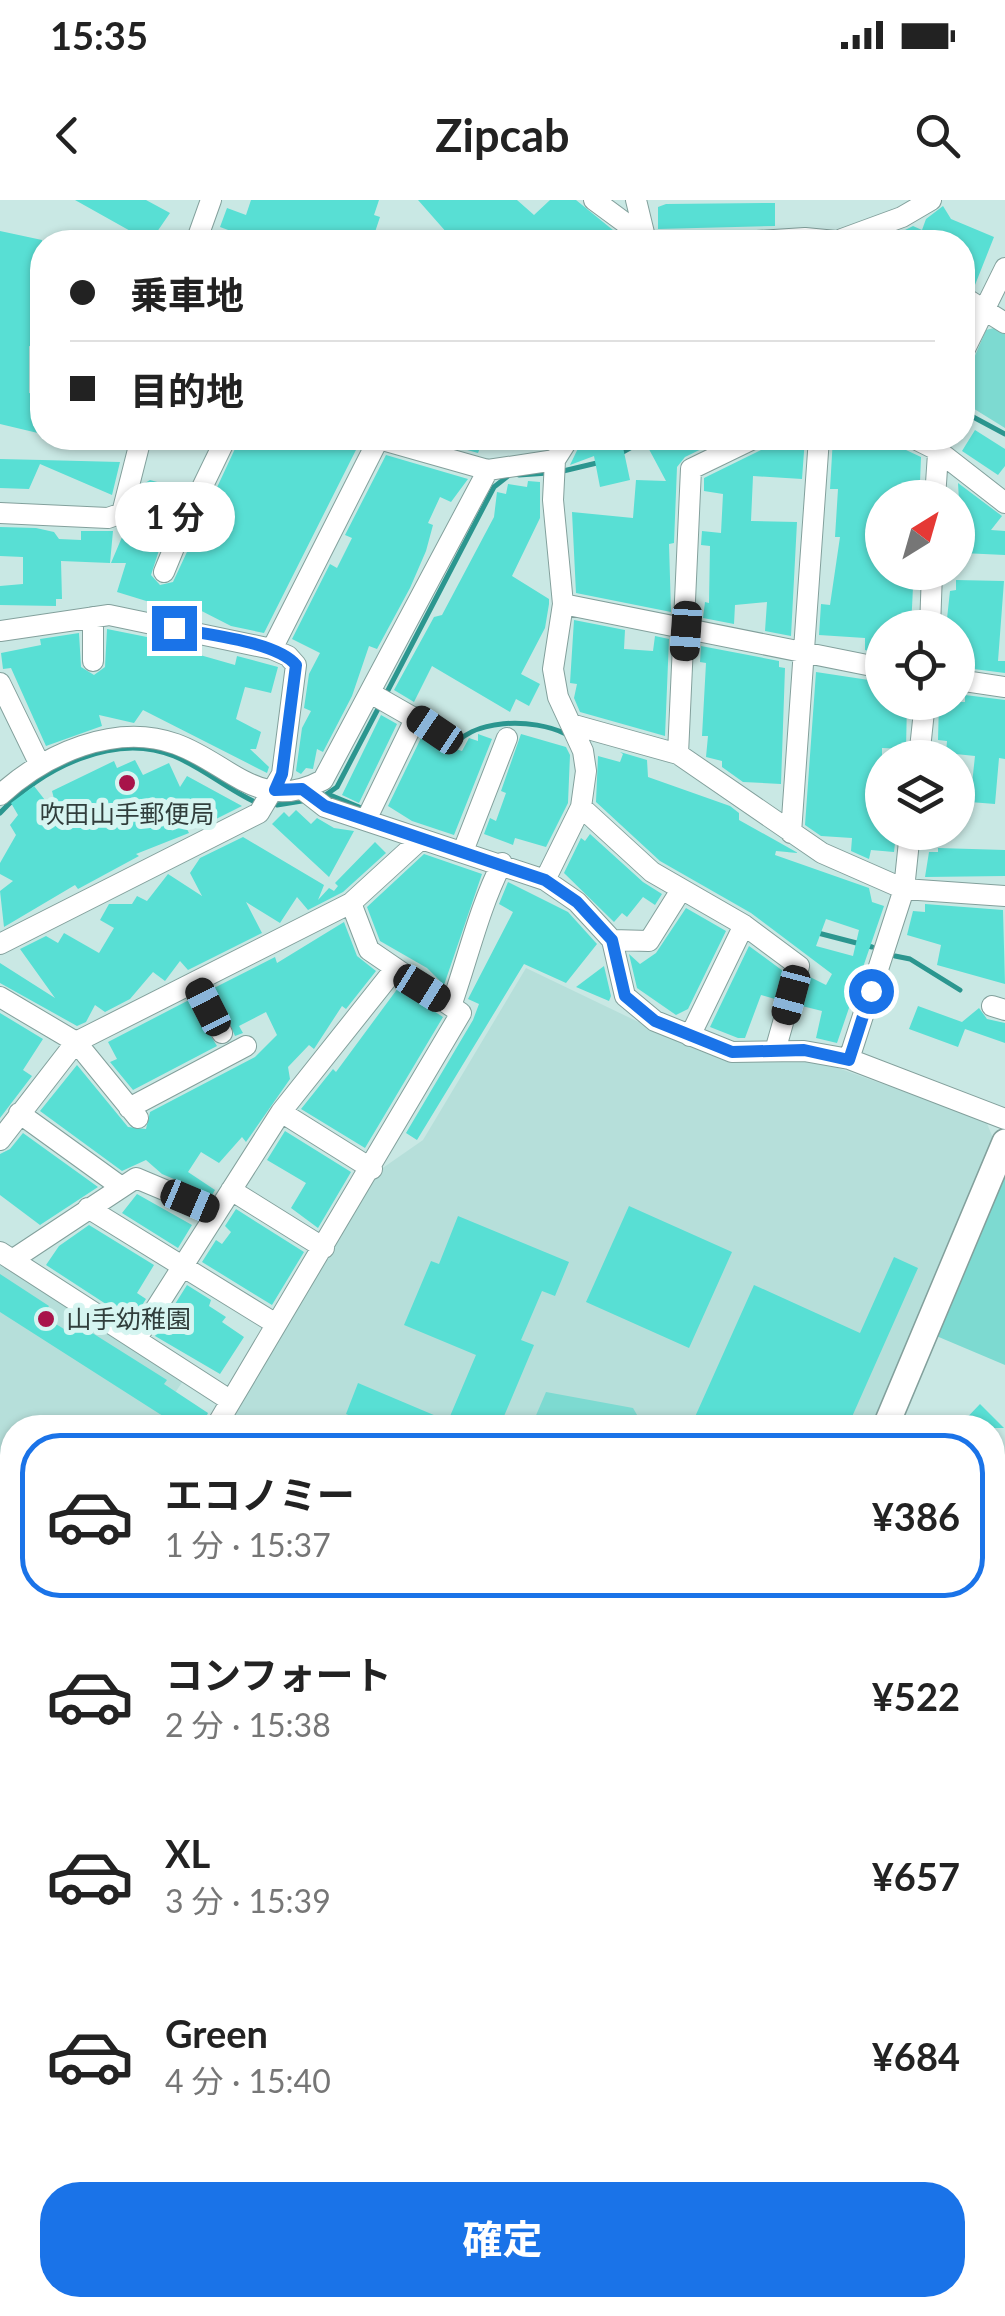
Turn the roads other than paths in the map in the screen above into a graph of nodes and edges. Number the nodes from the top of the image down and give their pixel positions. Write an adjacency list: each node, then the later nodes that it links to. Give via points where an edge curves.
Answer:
1 (211, 200): 5 (street)
2 (594, 200): 6 (street)
3 (636, 200): 7 (street)
4 (931, 200): 8 (street)
5 (200, 230)
6 (635, 230)
7 (644, 230)
8 (871, 230)
9 (1005, 268): 11 (street)
10 (975, 303): 11 (street)
11 (985, 309): 12 (street); 13 (street)
12 (1005, 323)
13 (975, 329)
14 (139, 450): 28 (street)
15 (220, 450): 29 (street)
16 (371, 450): 35 (street)
17 (419, 450): 24 (street)
18 (565, 450): 23 (street)
19 (729, 450): 34 (street, via 691,468)
20 (818, 450): 36 (street)
21 (938, 450): 25 (street)
22 (945, 450): 26 (street)
23 (556, 469): 24 (street); 31 (street)
24 (488, 470): 42 (street)
25 (936, 480)
26 (1005, 503)
27 (0, 513): 28 (street)
28 (122, 513): 29 (street)
29 (180, 533): 30 (street)
30 (164, 572)
31 (563, 604): 34 (street); 45 (street, via 552,669)
32 (93, 617): 33 (street); 35 (street); 37 (street)
33 (0, 631)
34 (686, 631): 36 (street); 48 (street)
35 (272, 650): 50 (street, via 296,665)
36 (804, 655): 38 (street); 55 (street)
37 (92, 660)
38 (865, 665)
39 (0, 683): 43 (street)
40 (975, 683): 41 (street)
41 (1005, 687)
42 (380, 698): 44 (street); 52 (street)
43 (5, 709): 49 (street)
44 (416, 717): 46 (street); 54 (street)
45 (574, 725): 48 (street); 53 (street, via 586,771)
46 (435, 730)
47 (507, 738): 58 (street)
48 (678, 754): 55 (street)
49 (40, 765): 50 (street, via 115,738 155,739 252,787); 51 (street)
50 (275, 790): 52 (street); 67 (street, via 246,822)
51 (0, 795)
52 (309, 796): 54 (street)
53 (581, 807): 60 (street); 62 (street)
54 (366, 820): 56 (street)
55 (791, 833): 61 (street)
56 (420, 839): 58 (street); 64 (street)
57 (908, 850): 61 (street)
58 (463, 851): 59 (street)
59 (502, 863): 60 (street); 71 (street, via 483,900)
60 (545, 880): 66 (street)
61 (904, 889): 63 (street); 77 (street)
62 (681, 890): 65 (street); 66 (street, via 649,941)
63 (1005, 896)
64 (351, 903): 68 (street, via 369,950); 69 (street)
65 (744, 925): 73 (street); 76 (street, via 799,966)
66 (612, 940): 73 (street, via 625,996 655,1021)
67 (0, 944)
68 (394, 970): 71 (street); 78 (street)
69 (195, 982): 72 (street); 74 (street)
70 (0, 997): 74 (street)
71 (452, 1006): 83 (street, via 461,1014)
72 (222, 1033)
73 (690, 1036): 76 (street, via 732,1052)
74 (76, 1042): 75 (street, via 134,1113); 79 (street)
75 (246, 1046)
76 (776, 1051): 77 (street)
77 (849, 1060): 80 (street)
78 (281, 1112): 83 (street); 85 (street)
79 (19, 1113): 81 (street); 84 (street)
80 (1005, 1119)
81 (0, 1140)
82 (1005, 1142): 95 (street)
83 (372, 1169): 88 (street)
84 (120, 1186): 86 (street); 87 (street, via 136,1178)
85 (231, 1190): 87 (street); 88 (street)
86 (88, 1208): 89 (street); 90 (street)
87 (217, 1212): 90 (street)
88 (324, 1248): 91 (street)
89 (6, 1256): 92 (street)
90 (182, 1267): 91 (street); 92 (street)
91 (276, 1324): 93 (street)
92 (137, 1338): 93 (street)
93 (230, 1401): 94 (street)
94 (222, 1415)
95 (890, 1415)

